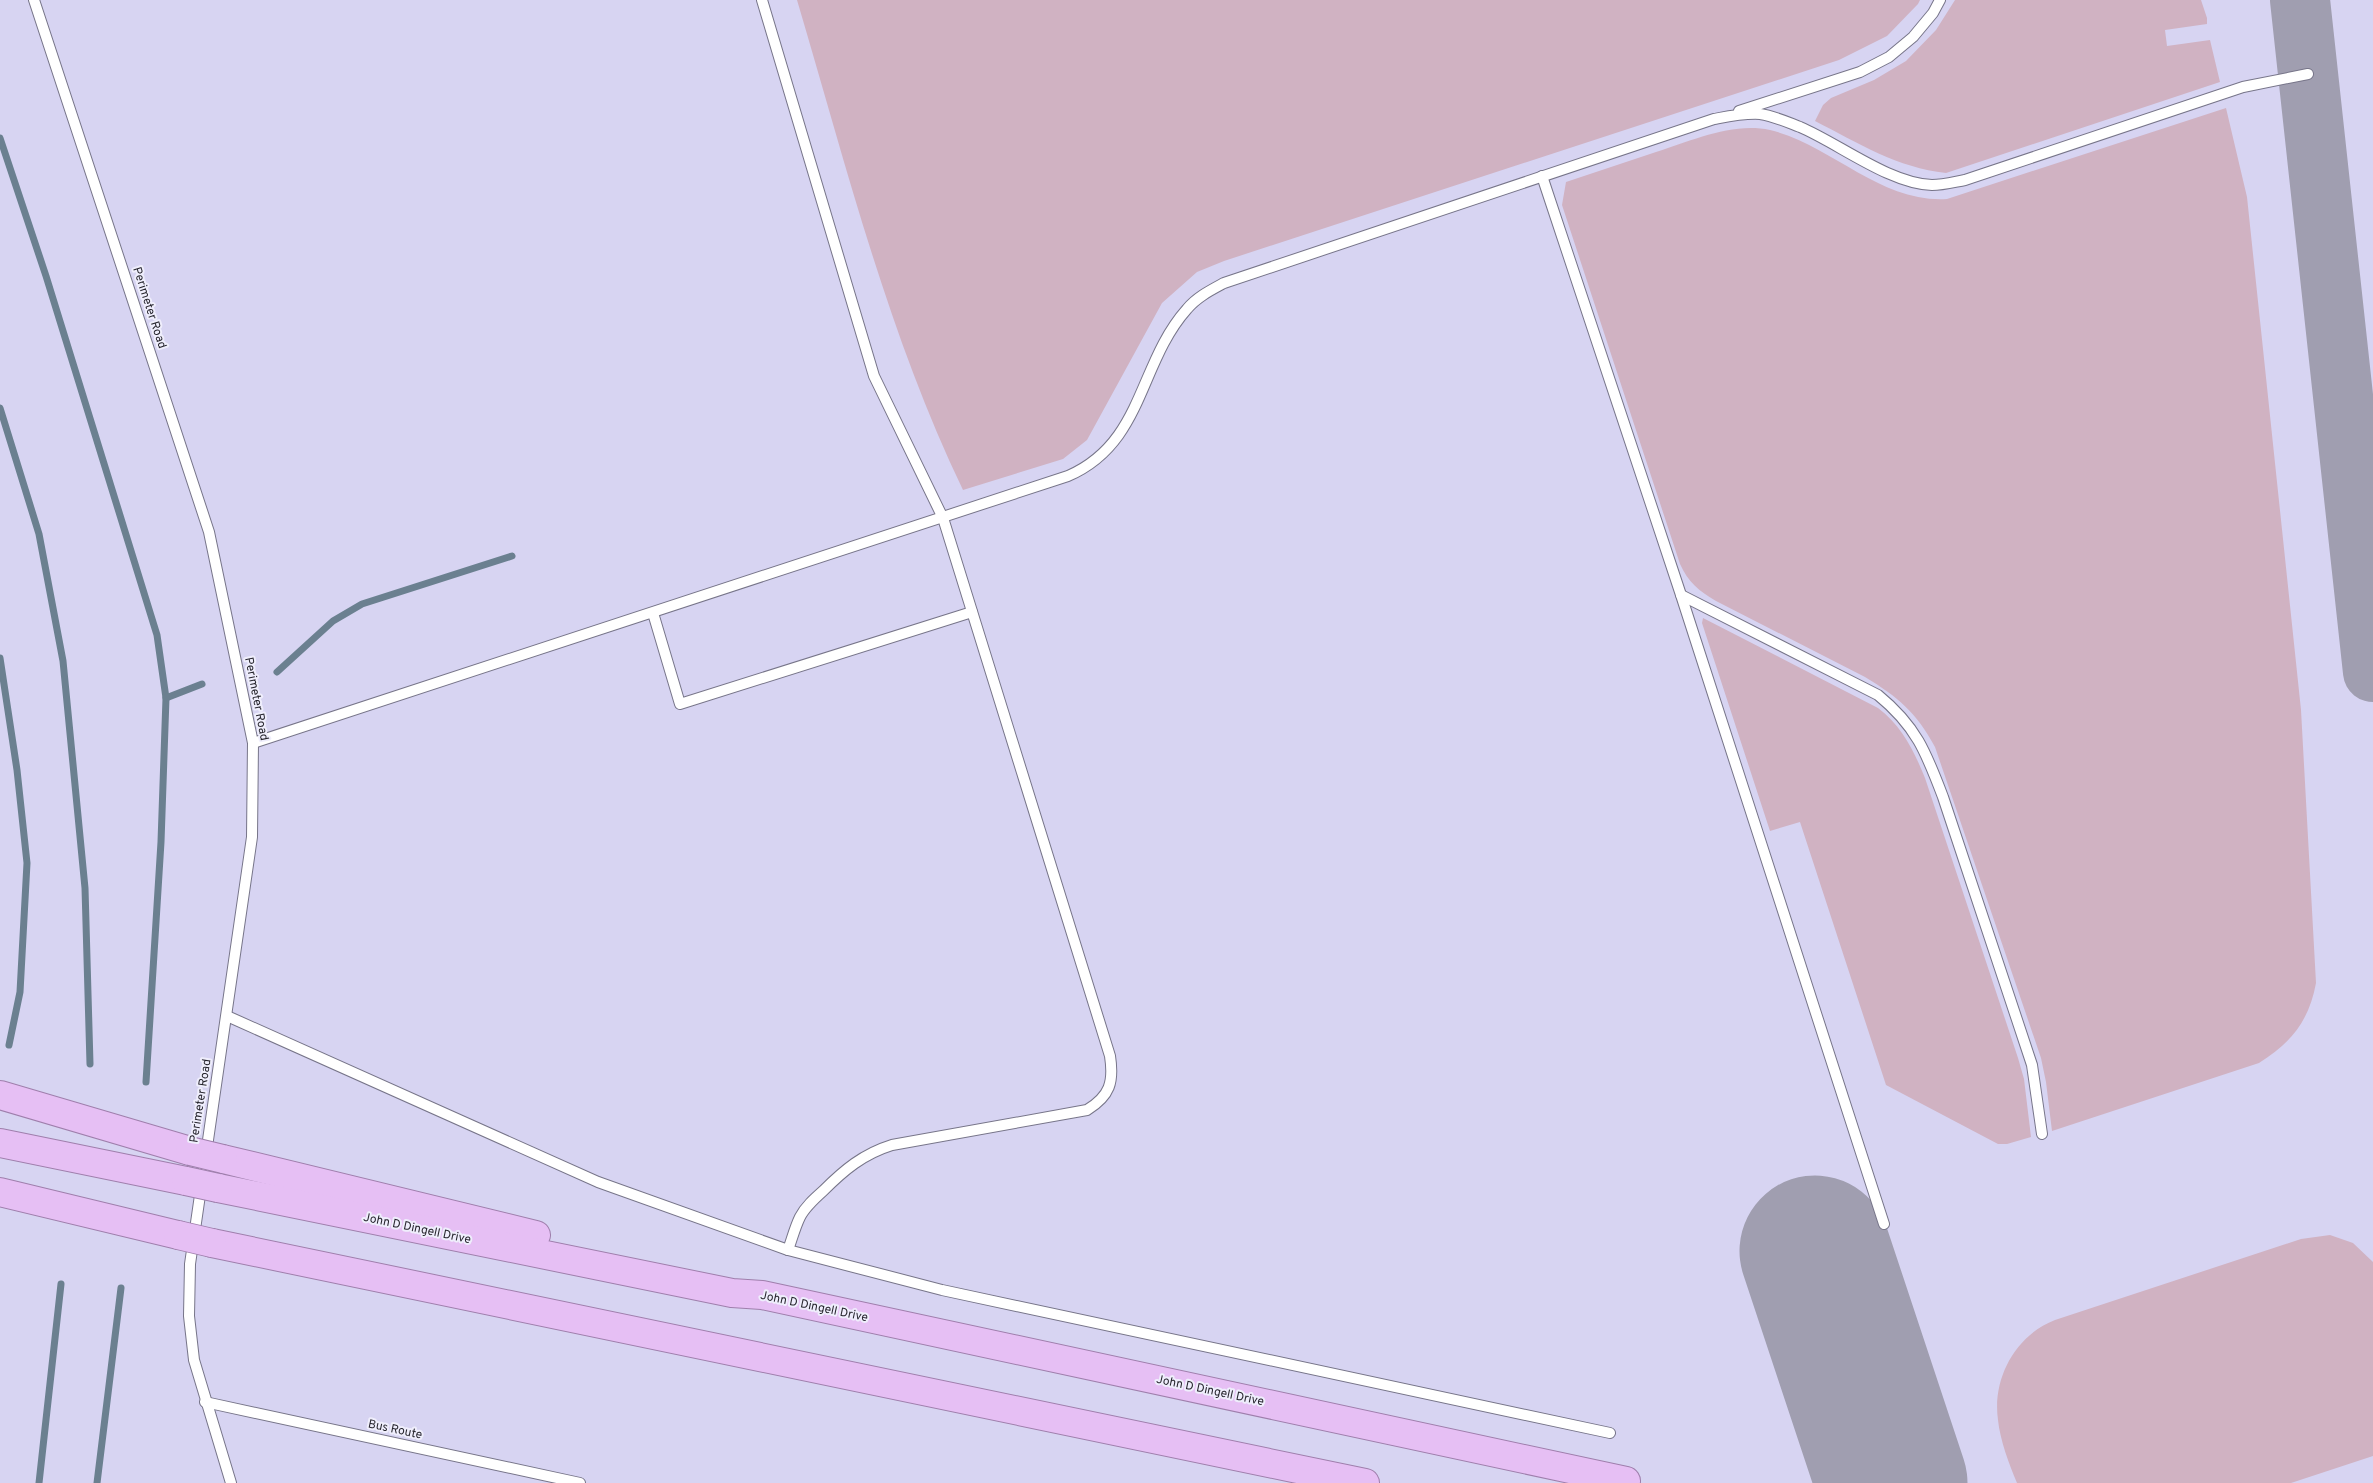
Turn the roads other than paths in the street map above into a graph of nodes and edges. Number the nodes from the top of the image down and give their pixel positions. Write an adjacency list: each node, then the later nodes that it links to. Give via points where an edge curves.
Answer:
1 (34, 0): 11 (lane, Perimeter Road, via 209,532)
2 (762, 0): 7 (lane, via 874,376)
3 (1940, 0): 5 (lane, via 1912,37 1889,57 1860,72)
4 (2308, 74): 5 (lane, via 2243,87 1948,184 1910,181 1783,120 1761,114)
5 (1714, 119): 6 (lane)
6 (1542, 176): 7 (lane, via 1224,283 1206,293 1174,326 1120,435 1106,453 1068,476); 8 (lane)
7 (942, 518): 9 (lane); 10 (lane)
8 (1681, 595): 14 (lane, via 1878,695 1897,710 1916,733 1943,797 2032,1065); 18 (lane)
9 (972, 612): 10 (lane, via 680,704); 20 (lane, via 1110,1056 1112,1072 1108,1091 1099,1103 1072,1114 875,1150 846,1168 807,1206)
10 (653, 613): 11 (lane)
11 (253, 743): 12 (lane, Perimeter Road, via 252,836)
12 (227, 1016): 20 (lane, via 598,1182); 22 (lane, Perimeter Road, via 190,1264 189,1316)
13 (0, 1095): 21 (highway, bridge, via 190,1151 734,1282)
14 (2042, 1134)
15 (0, 1143): 21 (highway, John D Dingell Drive, bridge, via 732,1293)
16 (0, 1192): 19 (highway)
17 (0, 1208): 19 (highway)
18 (1884, 1224)
19 (143, 1228): 27 (highway, bridge)
20 (788, 1250): 23 (lane, via 942,1290)
21 (762, 1295): 24 (highway, John D Dingell Drive)
22 (205, 1402): 25 (lane, Perimeter Road); 26 (lane, Bus Route)
23 (1610, 1433)
24 (1626, 1481)
25 (231, 1483)
26 (580, 1483)
27 (1365, 1483)

